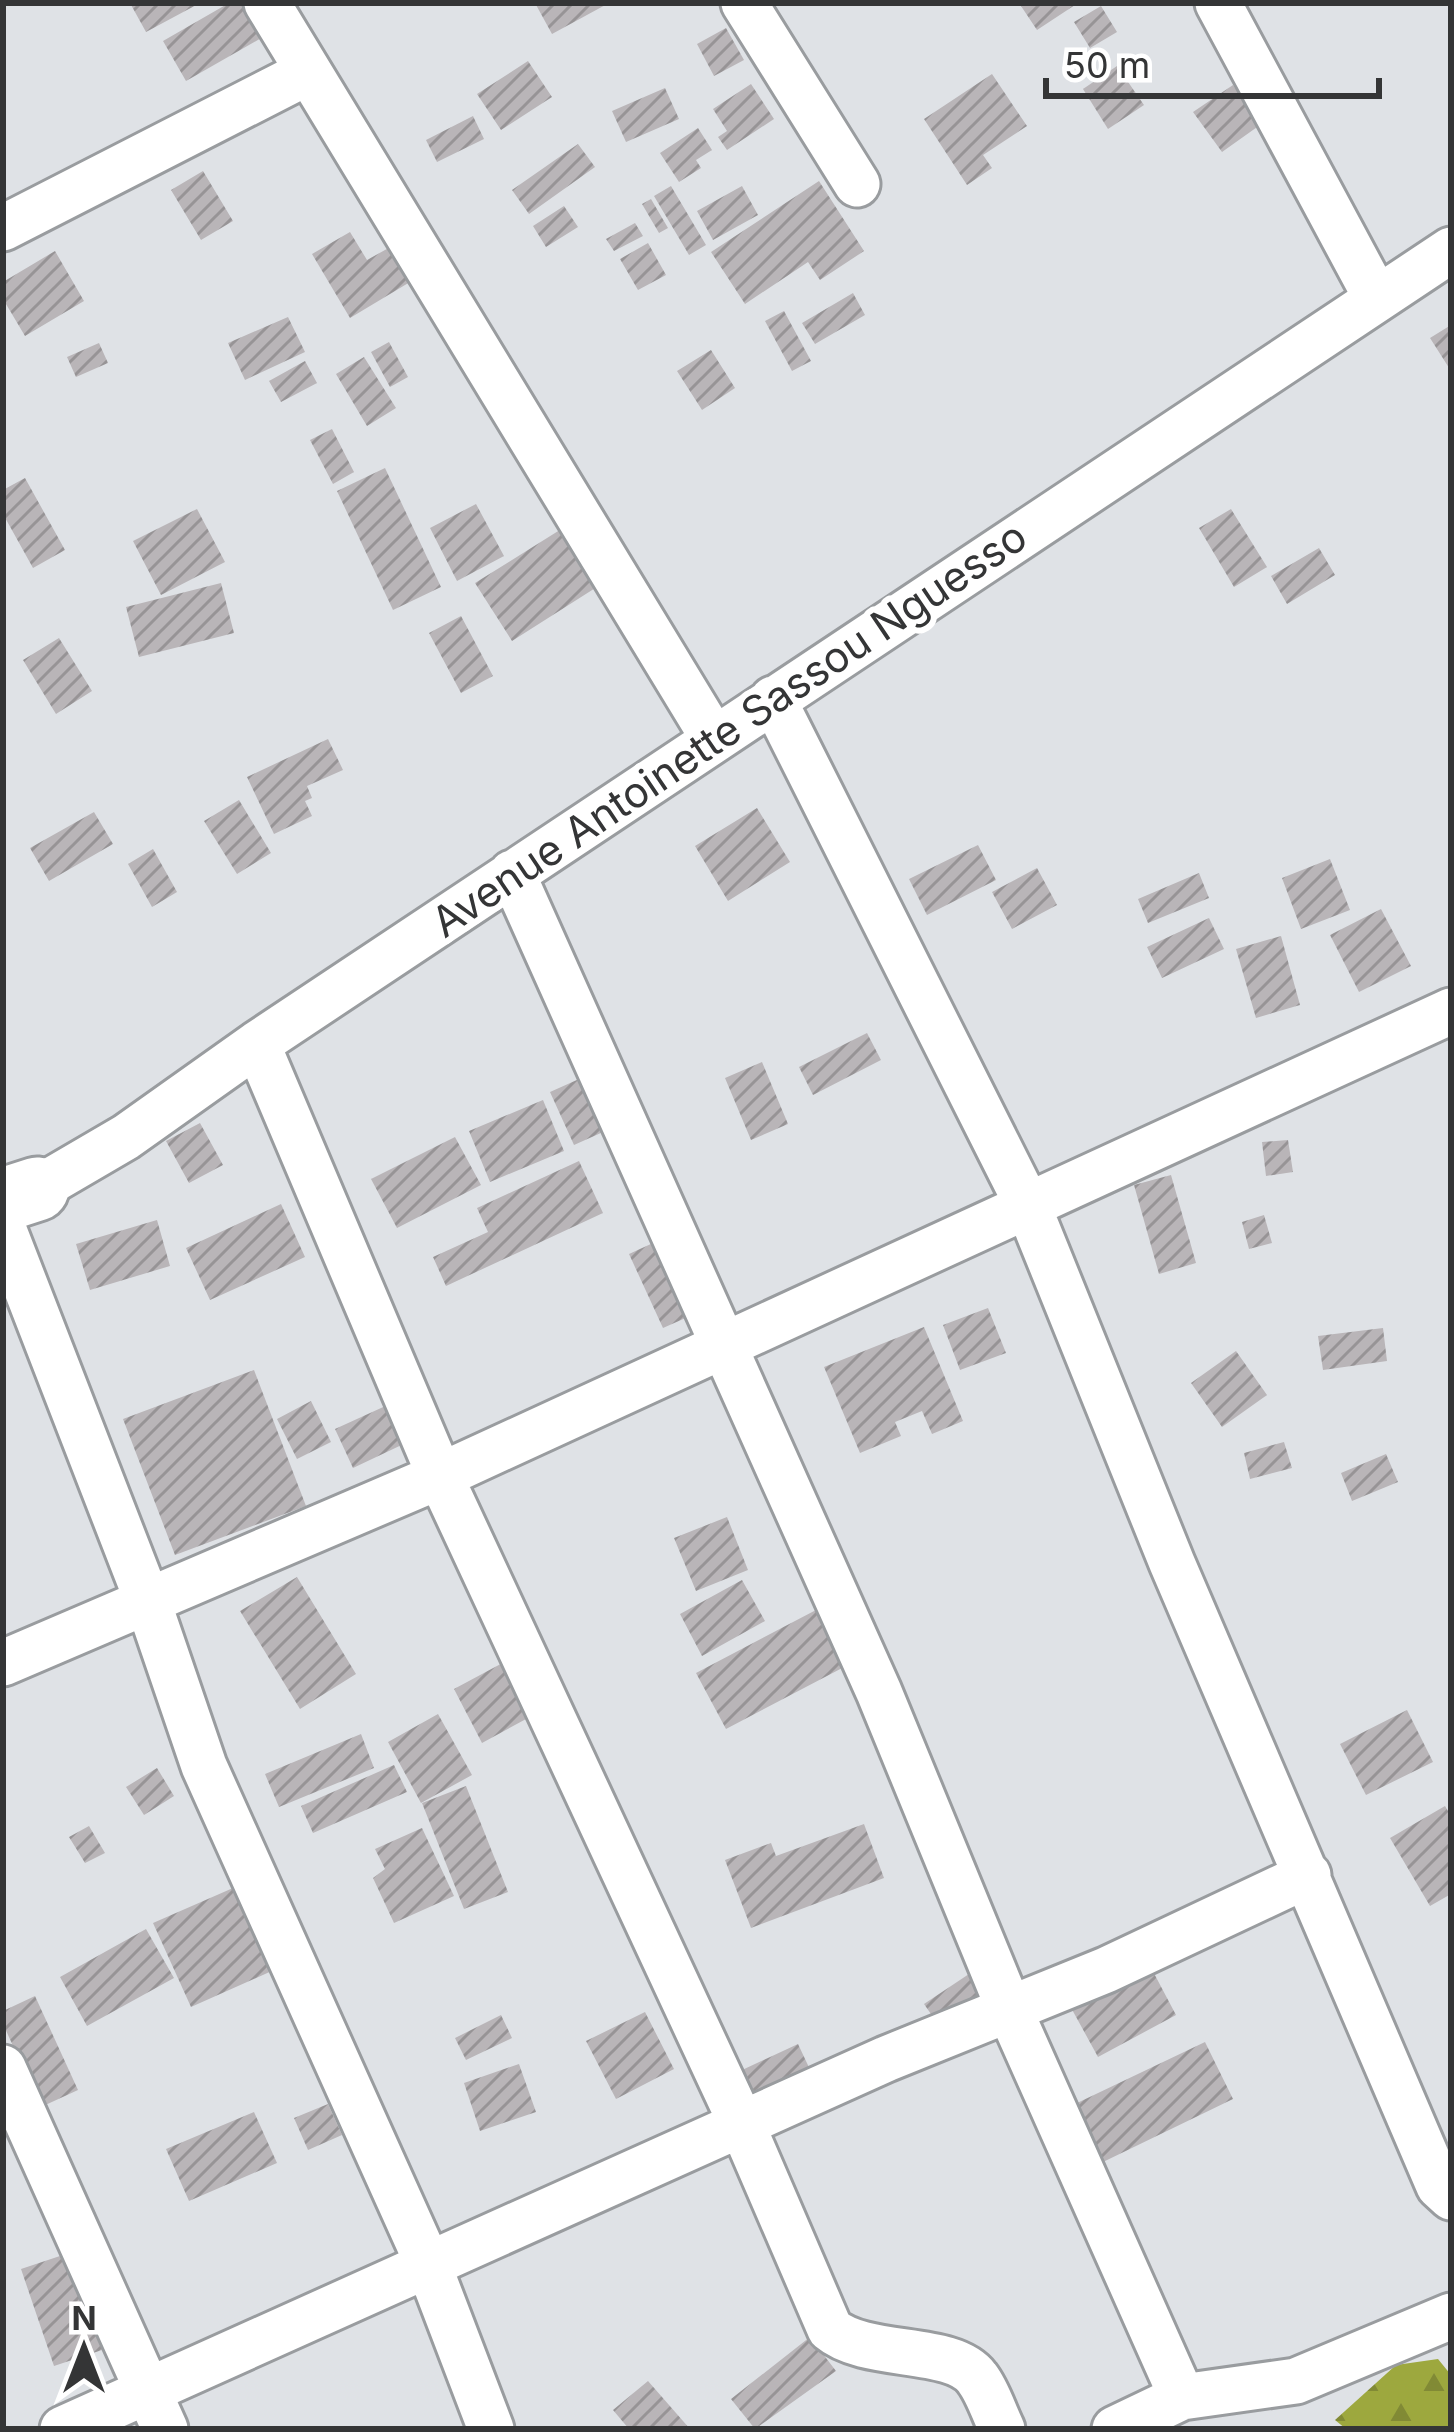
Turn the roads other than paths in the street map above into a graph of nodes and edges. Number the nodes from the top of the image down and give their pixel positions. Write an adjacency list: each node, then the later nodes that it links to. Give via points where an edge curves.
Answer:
1 (267, 3): 4 (street)
2 (744, 3): 5 (street)
3 (1218, 3): 8 (street)
4 (308, 72): 6 (street); 10 (street)
5 (857, 184)
6 (3, 228)
7 (1451, 250): 8 (street, Avenue Antoinette Sassou Nguesso)
8 (1377, 298): 9 (street, Avenue Antoinette Sassou Nguesso)
9 (773, 700): 10 (street, Avenue Antoinette Sassou Nguesso); 15 (street)
10 (714, 739): 11 (street, Avenue Antoinette Sassou Nguesso)
11 (512, 873): 13 (street, Avenue Antoinette Sassou Nguesso); 16 (street)
12 (1451, 1011): 15 (street)
13 (256, 1044): 14 (street, Avenue Antoinette Sassou Nguesso); 17 (street)
14 (14, 1206): 18 (street)
15 (1028, 1206): 16 (street); 20 (street)
16 (725, 1345): 17 (street); 21 (street)
17 (440, 1476): 18 (street); 23 (street)
18 (148, 1602): 19 (street); 25 (street, via 204,1766)
19 (3, 1663)
20 (1308, 1875): 21 (street); 24 (street, via 1439,2186)
21 (1010, 2011): 23 (street); 27 (street)
22 (3, 2068): 28 (street)
23 (743, 2126): 25 (street); 31 (street, via 830,2329 847,2343 961,2365 977,2377)
24 (1451, 2197)
25 (428, 2264): 28 (street); 30 (street)
26 (1451, 2316): 27 (street, via 1295,2381)
27 (1182, 2397): 32 (street)
28 (158, 2410): 29 (street)
29 (63, 2429)
30 (491, 2429)
31 (1002, 2429)
32 (1114, 2429)

